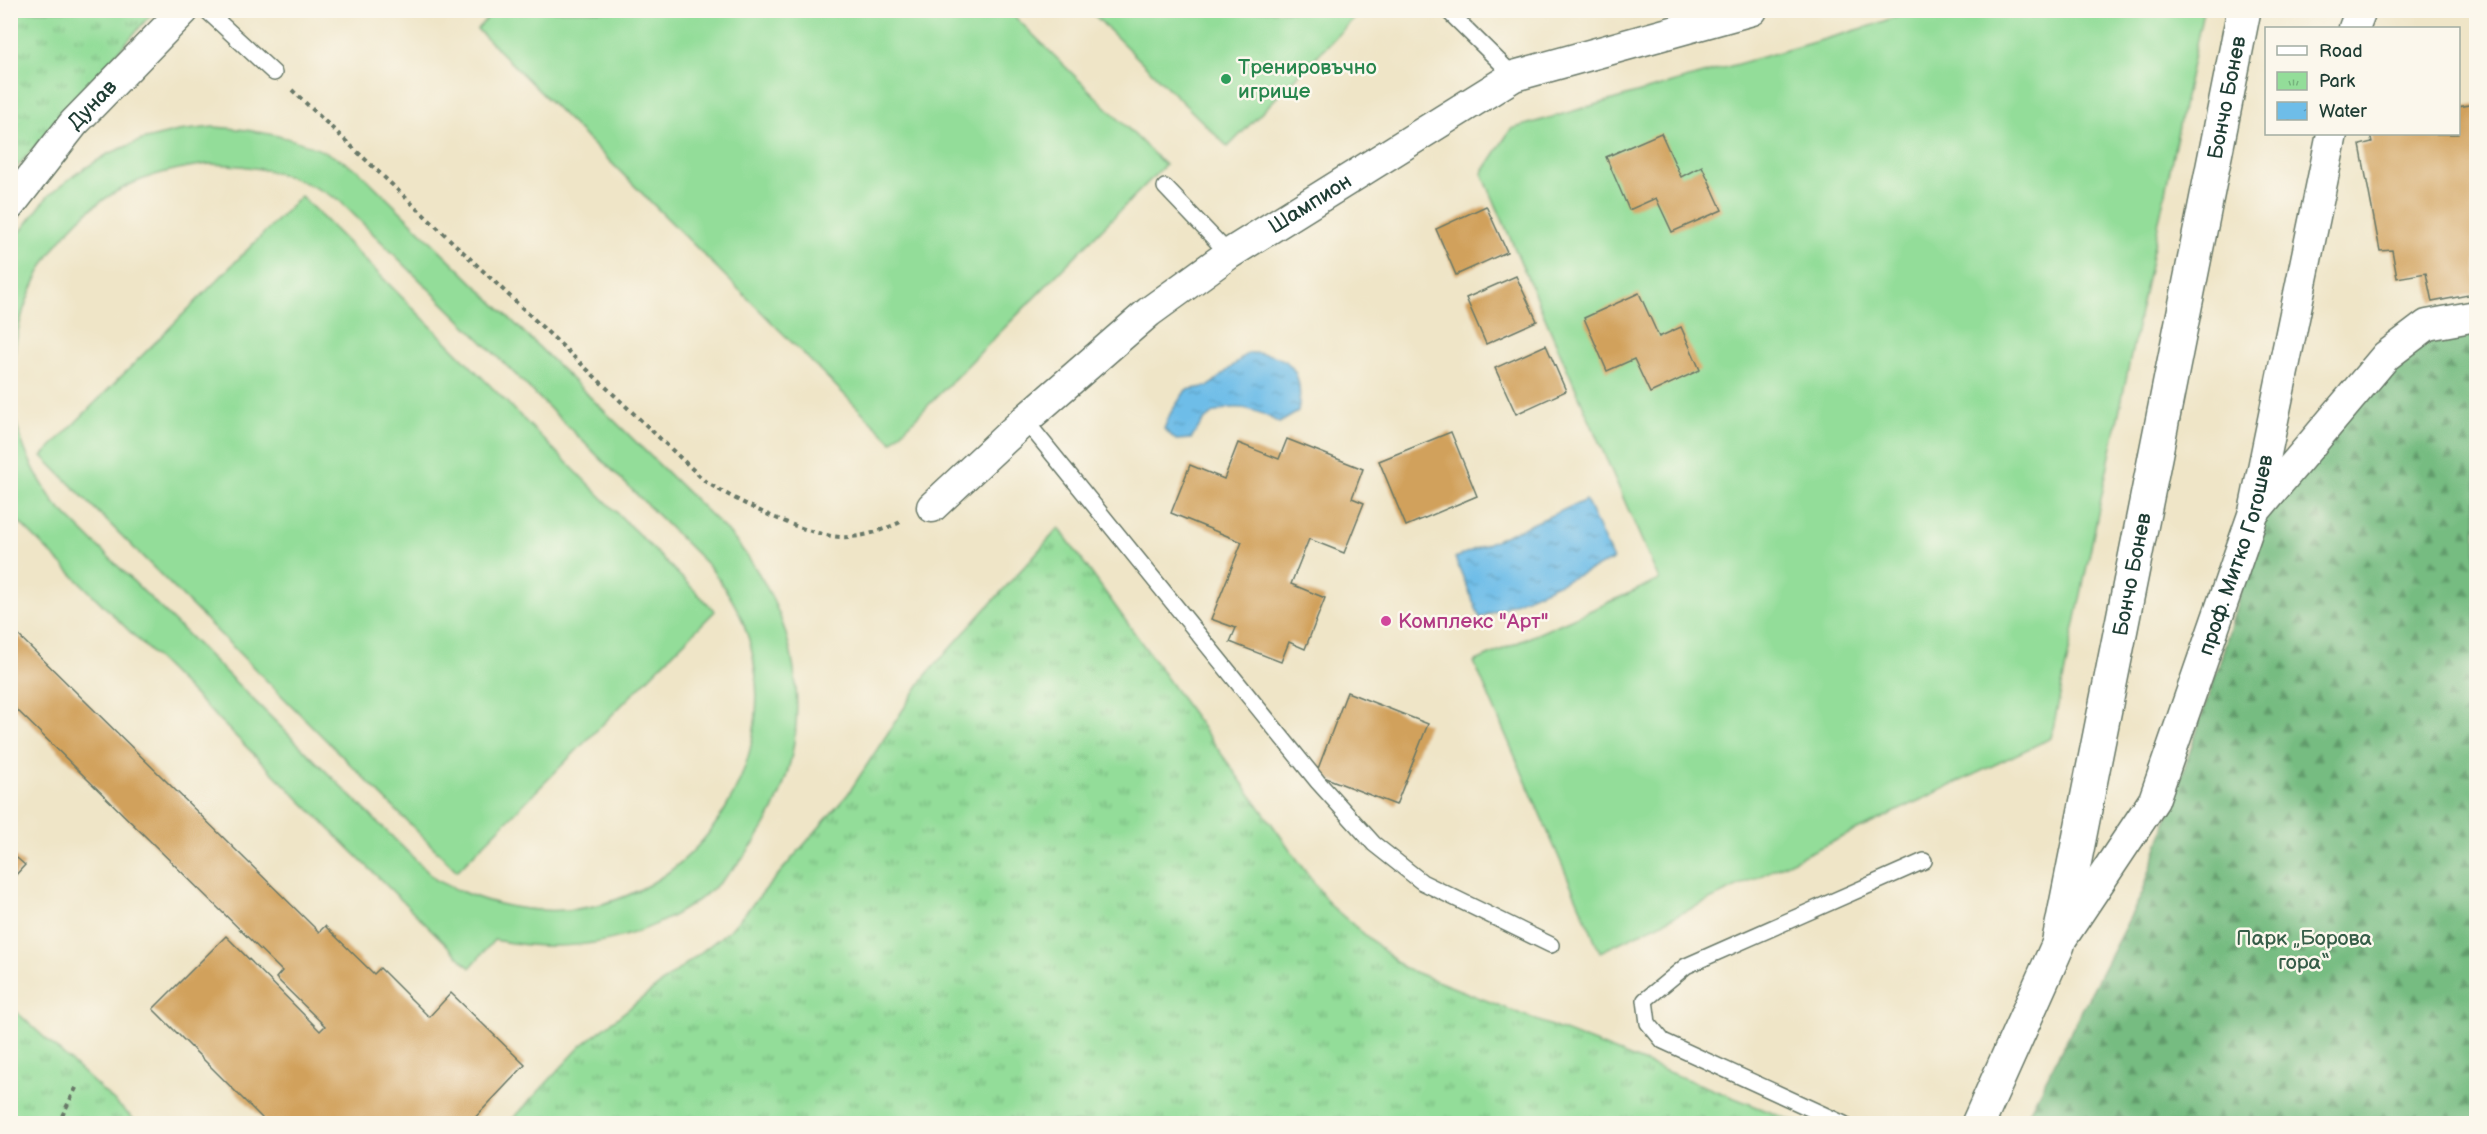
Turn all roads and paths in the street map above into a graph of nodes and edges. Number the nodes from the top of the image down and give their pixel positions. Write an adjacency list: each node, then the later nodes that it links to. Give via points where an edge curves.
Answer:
1 (184, 10): 12 (street, Дунав, via 74,123)
2 (206, 10): 8 (lane)
3 (1447, 10): 9 (lane)
4 (1752, 10): 9 (street, Шампион)
5 (2244, 10): 20 (street, Бончо Бонев)
6 (2361, 10): 7 (street)
7 (2354, 27)
8 (274, 73): 16 (path, via 706,482 734,499 815,532 847,538 879,532)
9 (1514, 76): 13 (street, Шампион)
10 (2332, 135): 17 (street, проф. Митко Гогошев)
11 (1165, 187): 13 (lane)
12 (10, 205)
13 (1229, 254): 15 (street, Шампион, via 1149,312)
14 (2476, 316): 17 (street, via 2427,325 2386,356)
15 (1025, 420): 16 (street, Шампион); 19 (lane, via 1318,782 1374,844 1422,882)
16 (932, 507)
17 (2254, 512): 20 (street, проф. Митко Гогошев, via 2154,800)
18 (1924, 861): 23 (lane, via 1686,966 1645,1000 1648,1023 1663,1041)
19 (1551, 945)
20 (2058, 945): 24 (street, Бончо Бонев)
21 (76, 1086): 22 (path)
22 (58, 1124)
23 (1844, 1124)
24 (1978, 1124)

